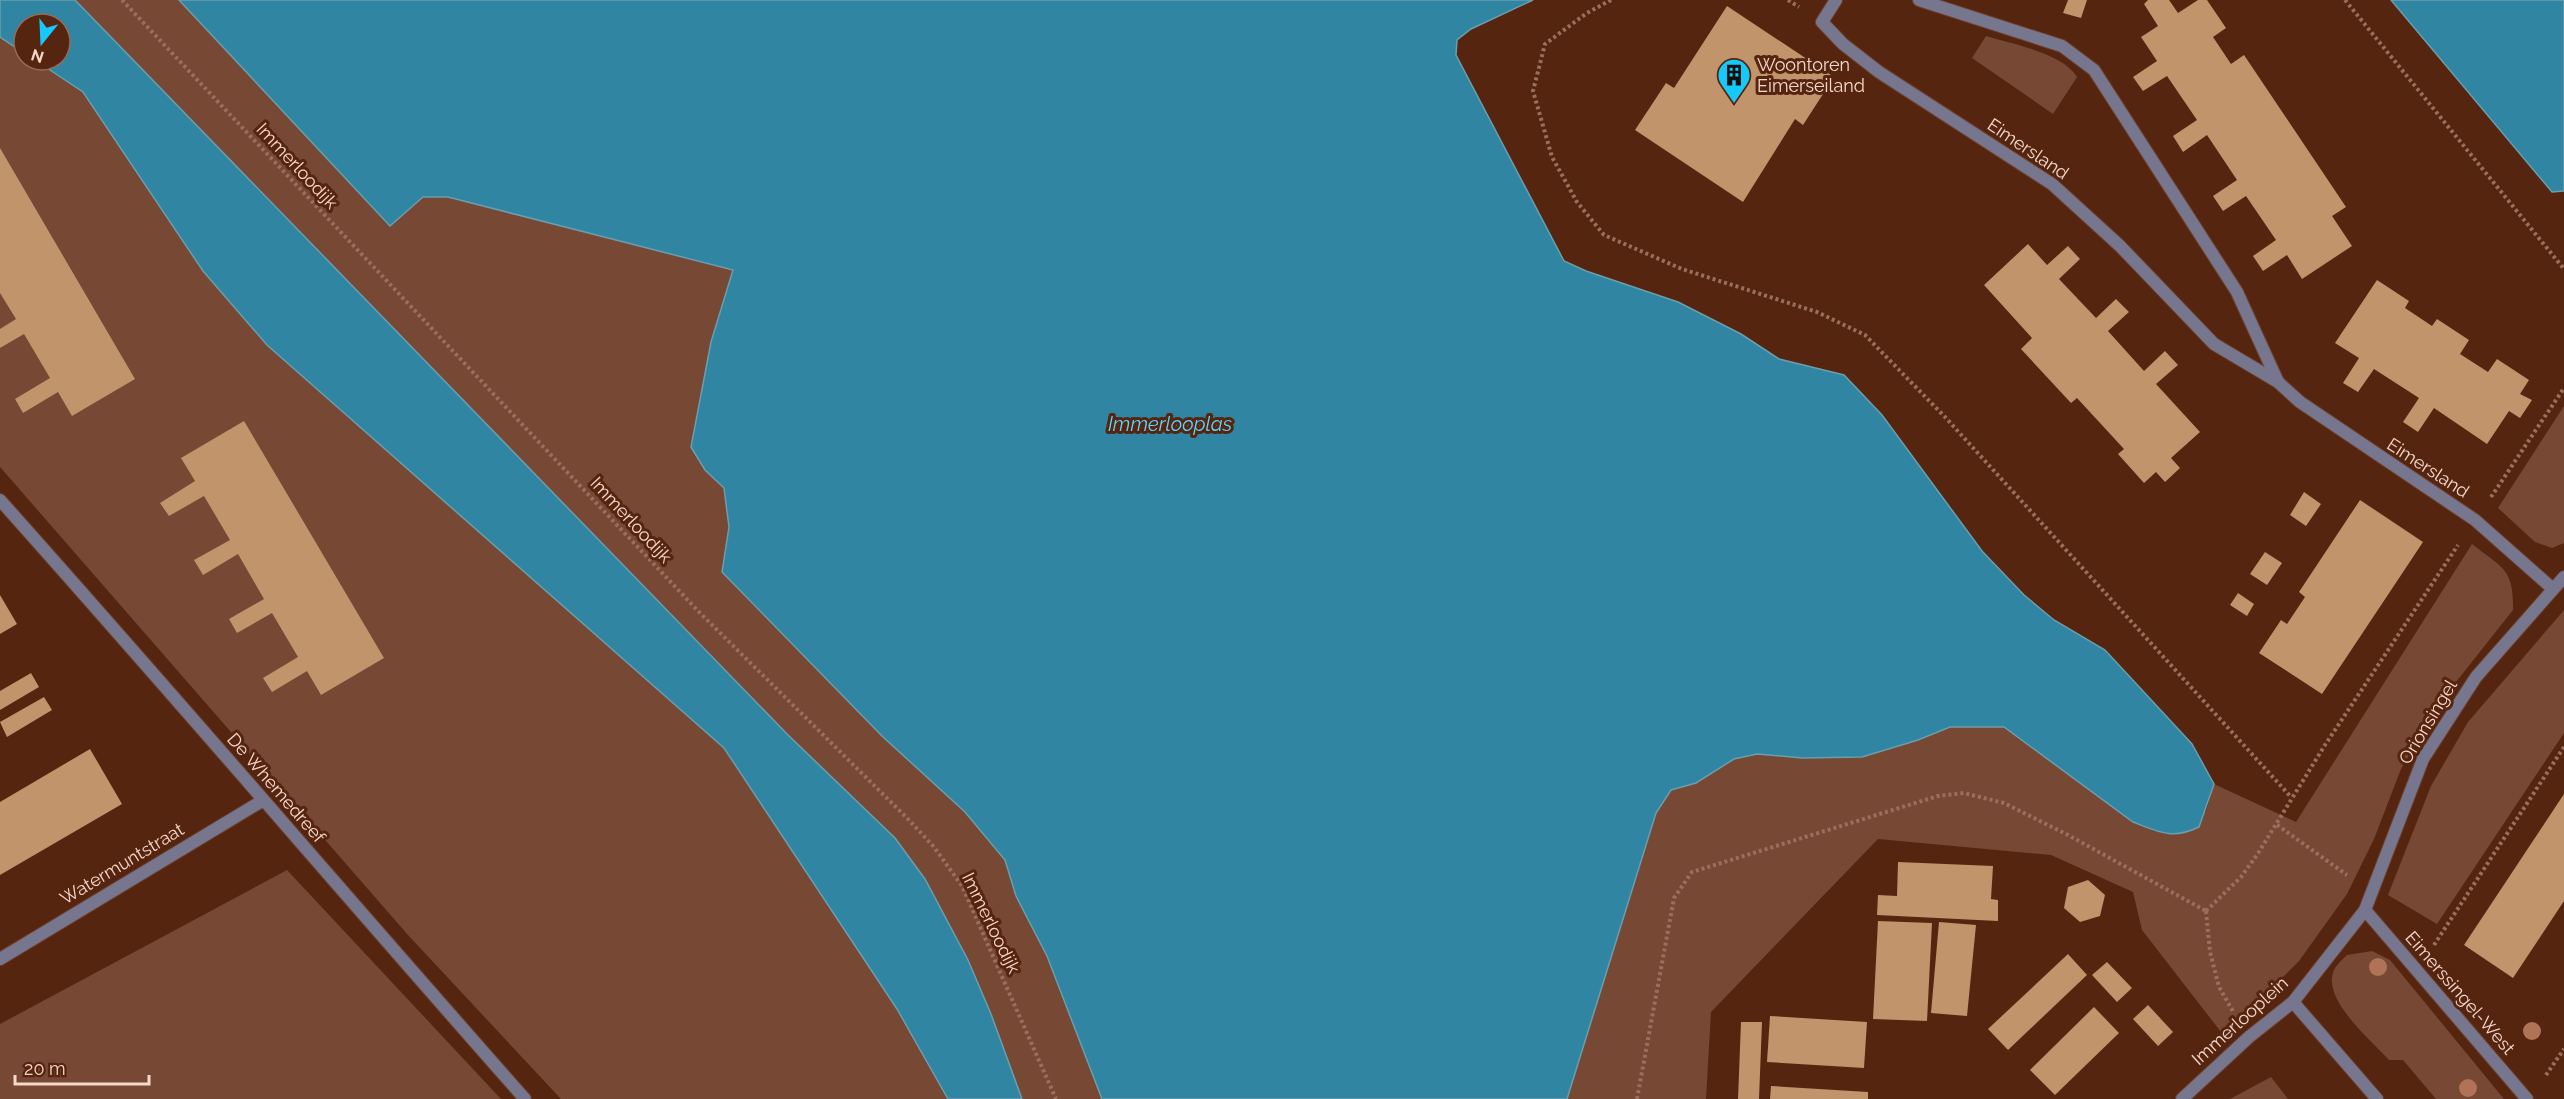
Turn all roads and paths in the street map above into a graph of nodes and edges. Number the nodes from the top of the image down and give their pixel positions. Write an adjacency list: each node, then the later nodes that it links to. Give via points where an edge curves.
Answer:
1 (122, 0): 25 (path, Immerloodijk, via 699,612 934,847 967,897)
2 (1611, 0): 14 (path, via 1545,44 1533,91 1552,157 1577,202 1604,235 1683,269 1817,312 1864,334 1945,417)
3 (1836, 0): 7 (street, Eimersland, via 1822,22 1843,44 2052,184 2120,246 2214,344)
4 (1919, 0): 7 (street, Eimersland, via 2061,46 2094,70 2237,292)
5 (2345, 0): 6 (path)
6 (2564, 269)
7 (2278, 382): 10 (street, Eimersland, via 2300,402)
8 (2564, 389): 10 (path)
9 (0, 500): 15 (street, De Whemedreef)
10 (2475, 520): 12 (street, Eimersland); 14 (path)
11 (2564, 578): 12 (street, Orionsingel)
12 (2553, 590): 17 (street, Orionsingel, via 2476,677 2423,759)
13 (2564, 747): 21 (path)
14 (2291, 797): 16 (path)
15 (262, 801): 20 (street, Watermuntstraat); 24 (street, De Whemedreef)
16 (2277, 825): 17 (path); 19 (path, via 2241,877)
17 (2370, 892): 18 (street, Orionsingel)
18 (2365, 910): 21 (street, Eimerssingel-West); 22 (street, Immerlooplein)
19 (2206, 911): 23 (path, via 2218,987); 26 (path, via 2004,803 1964,793 1938,796 1692,872 1674,898)
20 (0, 959)
21 (2417, 970): 29 (street, Eimerssingel-West)
22 (2293, 1002): 23 (street, Immerlooplein); 28 (street)
23 (2249, 1036): 27 (street, Immerlooplein)
24 (525, 1099)
25 (1056, 1099)
26 (1636, 1099)
27 (2181, 1099)
28 (2377, 1099)
29 (2527, 1099)

